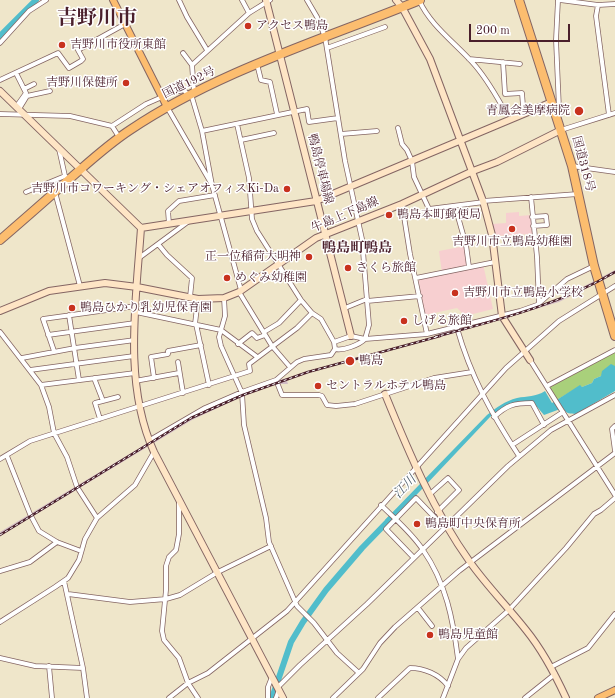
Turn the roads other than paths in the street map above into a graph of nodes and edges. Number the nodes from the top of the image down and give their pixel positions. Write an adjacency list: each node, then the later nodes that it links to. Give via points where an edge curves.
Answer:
1 (46, 0): 11 (street)
2 (113, 0): 16 (main road)
3 (179, 0): 21 (street)
4 (242, 0): 15 (street)
5 (307, 0): 18 (street)
6 (396, 0): 14 (street)
7 (419, 0): 14 (highway, 国道192号); 24 (street, via 422,8 438,28)
8 (519, 0): 37 (highway, 国道318号)
9 (559, 0): 13 (street); 43 (street, via 556,40 560,108)
10 (268, 1): 15 (street); 23 (street, 鴨島停車場線)
11 (37, 2): 19 (street)
12 (615, 4): 13 (street)
13 (598, 5): 48 (street, via 596,16)
14 (402, 7): 18 (highway, 国道192号); 60 (street, via 430,59)
15 (249, 13): 21 (street)
16 (125, 24): 30 (street, via 78,50 83,59 69,68 58,53); 36 (main road)
17 (384, 27): 20 (street)
18 (325, 37): 20 (street); 23 (highway, 国道192号)
19 (0, 43)
20 (327, 48): 49 (street)
21 (207, 50): 28 (street)
22 (183, 53): 28 (street)
23 (279, 54): 26 (highway, 国道192号); 42 (street, 鴨島停車場線)
24 (469, 59): 25 (street); 38 (street)
25 (503, 62): 27 (street); 39 (street, via 505,94 522,93)
26 (257, 64): 35 (highway, 国道192号); 47 (street, via 261,80 270,82)
27 (520, 64)
28 (192, 65): 35 (street)
29 (17, 74): 32 (street)
30 (0, 80)
31 (34, 84): 32 (street)
32 (24, 89): 41 (street, via 26,93)
33 (0, 91): 41 (street)
34 (50, 92): 41 (street, via 27,96)
35 (191, 94): 36 (street, via 184,90); 40 (highway, 国道192号); 54 (street)
36 (161, 96): 40 (main road); 51 (street)
37 (552, 102): 43 (highway, 国道318号); 60 (street)
38 (502, 106)
39 (523, 106)
40 (167, 107): 58 (highway, 国道192号); 68 (street)
41 (18, 108): 46 (street)
42 (294, 111): 47 (street); 49 (street, via 307,109 309,122); 76 (street, 鴨島停車場線)
43 (555, 111): 53 (highway, 国道318号)
44 (615, 113): 48 (street)
45 (0, 114): 46 (street)
46 (24, 114): 51 (street, via 70,116); 61 (street)
47 (277, 114): 50 (street)
48 (609, 115): 53 (street)
49 (338, 118): 57 (street)
50 (237, 124): 54 (street); 59 (street)
51 (112, 126): 58 (street)
52 (398, 128): 62 (street, via 402,144)
53 (561, 130): 63 (highway, 国道318号); 65 (street, 牛島上下島線)
54 (202, 131): 68 (street)
55 (377, 131): 57 (street)
56 (274, 133): 59 (street)
57 (341, 134): 69 (street)
58 (119, 137): 64 (highway, 国道192号)
59 (241, 140): 80 (street, via 249,178)
60 (462, 140): 62 (street); 65 (street)
61 (59, 149): 64 (street); 67 (street)
62 (412, 162): 69 (street); 74 (street, via 414,177)
63 (572, 166): 66 (street); 72 (highway, 国道318号)
64 (80, 169): 67 (highway, 国道192号); 87 (street)
65 (473, 171): 74 (street, 牛島上下島線); 77 (street)
66 (615, 172)
67 (67, 178): 70 (street); 71 (highway, 国道192号)
68 (212, 185): 73 (street)
69 (350, 188): 76 (street); 84 (street)
70 (26, 192)
71 (55, 192): 89 (highway, 国道192号); 97 (street)
72 (578, 194): 75 (street); 95 (highway, 国道318号)
73 (215, 195): 81 (street); 85 (street, via 179,201 168,211)
74 (422, 195): 78 (street, 牛島上下島線); 79 (street, via 429,209)
75 (530, 197): 77 (street); 82 (street)
76 (316, 201): 80 (street); 88 (street, 鴨島停車場線)
77 (483, 202): 79 (street); 92 (street, via 492,235)
78 (402, 204): 84 (street, 牛島上下島線); 96 (street)
79 (455, 206): 94 (street, via 466,245)
80 (252, 211): 81 (street); 93 (street, via 257,231)
81 (221, 215): 83 (street); 100 (street)
82 (532, 217): 86 (street); 86 (street, via 546,216 547,225)
83 (191, 220): 85 (street); 90 (street)
84 (357, 221): 88 (street, 牛島上下島線); 107 (street, via 362,239)
85 (169, 224): 87 (street)
86 (533, 226): 108 (street, via 538,263)
87 (141, 228): 91 (street)
88 (325, 234): 93 (street, 牛島上下島線); 109 (street, 鴨島停車場線)
89 (0, 240)
90 (158, 244): 91 (street); 103 (street, via 192,278)
91 (139, 258): 99 (street)
92 (495, 262): 94 (street); 114 (street)
93 (278, 263): 100 (street, 牛島上下島線); 106 (street)
94 (468, 266): 96 (street)
95 (594, 266): 101 (highway, 国道318号); 108 (street, via 567,279)
96 (416, 278): 102 (street)
97 (80, 286): 99 (street, 牛島上下島線, via 105,283); 111 (street, 牛島上下島線, via 49,291)
98 (615, 286): 101 (street)
99 (137, 287): 103 (street, 牛島上下島線); 110 (street)
100 (240, 291): 104 (street, 牛島上下島線); 121 (street)
101 (602, 294): 125 (highway, 国道318号); 137 (street, via 559,321)
102 (420, 296): 107 (street); 122 (street)
103 (190, 297): 105 (street, 牛島上下島線)
104 (224, 298): 105 (street, 牛島上下島線); 118 (street, via 225,316)
105 (198, 299): 116 (street)
106 (302, 300): 112 (street); 121 (street, via 279,323)
107 (367, 300): 109 (street); 126 (street, via 369,325)
108 (539, 304): 114 (street)
109 (344, 308): 124 (street, 鴨島停車場線)
110 (136, 309): 113 (street); 115 (street); 116 (street)
111 (0, 311)
112 (312, 313): 128 (street, via 320,319); 132 (street, via 297,328)
113 (69, 315): 119 (street); 123 (street, via 42,319)
114 (502, 316): 117 (street); 137 (street)
115 (136, 323): 119 (street); 127 (street)
116 (196, 324): 118 (street); 130 (street)
117 (457, 328): 122 (street); 146 (street)
118 (221, 330): 129 (street); 149 (street, via 221,346)
119 (72, 331): 123 (street); 133 (street)
120 (0, 332): 140 (street)
121 (264, 333): 129 (street, via 258,338 252,333); 132 (street)
122 (427, 334): 126 (street)
123 (48, 335): 136 (street)
124 (351, 336): 126 (street); 128 (street); 131 (street)
125 (615, 336)
126 (365, 339): 131 (street)
127 (135, 340): 133 (street); 138 (street)
128 (334, 342): 134 (street)
129 (238, 344): 139 (street)
130 (201, 345): 151 (street, via 151,357); 156 (street)
131 (353, 345): 134 (street)
132 (272, 346): 139 (street); 144 (street)
133 (75, 348): 136 (street); 143 (street)
134 (335, 349): 144 (street, via 330,356 304,359)
135 (615, 350): 157 (street)
136 (54, 351): 140 (street)
137 (525, 352): 141 (street); 161 (street, via 506,368)
138 (134, 356): 143 (street); 147 (street)
139 (256, 356): 149 (street, via 249,364 250,371)
140 (22, 358): 145 (street)
141 (530, 360): 157 (street)
142 (178, 362): 148 (street)
143 (77, 364): 145 (street); 152 (street)
144 (290, 367): 153 (street)
145 (30, 370): 155 (street)
146 (472, 372): 160 (street, via 434,378); 161 (street)
147 (135, 373): 150 (street); 154 (street)
148 (179, 373): 151 (street); 159 (street)
149 (235, 376): 156 (street); 158 (street)
150 (94, 378): 152 (street); 164 (street)
151 (154, 378): 154 (street)
152 (79, 380): 155 (street)
153 (276, 380): 158 (street); 160 (street, via 282,394 319,394 330,406 355,404)
154 (135, 381): 165 (street)
155 (42, 385): 172 (street)
156 (209, 385): 159 (street)
157 (546, 386): 166 (street)
158 (242, 392): 173 (street, via 205,408); 192 (street, via 244,425)
159 (182, 393): 165 (street)
160 (384, 394): 181 (street)
161 (483, 394): 167 (street); 181 (street)
162 (615, 395): 169 (street)
163 (118, 397): 164 (street)
164 (104, 401): 168 (street, via 94,403)
165 (139, 406): 168 (street); 173 (street)
166 (562, 411): 169 (street); 170 (street)
167 (493, 416): 170 (street, via 516,403 532,403); 174 (street)
168 (100, 419): 172 (street)
169 (568, 420): 178 (street, via 551,430); 180 (street)
170 (544, 425): 174 (street)
171 (615, 426): 176 (street, via 612,429)
172 (54, 433): 177 (street, via 30,441); 187 (street, via 67,457 77,487)
173 (150, 440): 175 (street)
174 (512, 445): 178 (street)
175 (154, 452): 184 (street); 187 (street, via 134,485)
176 (615, 452): 180 (street)
177 (7, 456): 179 (street); 191 (street, via 39,531)
178 (519, 456): 190 (street)
179 (0, 459)
180 (596, 466): 183 (street); 196 (street)
181 (415, 468): 182 (street); 185 (street)
182 (429, 496): 186 (street); 186 (street, via 448,478 459,490)
183 (615, 496): 205 (street, via 594,514)
184 (178, 498): 198 (street); 202 (street, via 179,534 176,550 166,566)
185 (381, 505): 189 (street); 203 (street, via 316,580)
186 (437, 512): 188 (street)
187 (97, 518): 194 (street)
188 (442, 519): 189 (street, via 439,522 416,498); 190 (street)
189 (395, 520): 193 (street); 195 (street, via 386,529)
190 (446, 526): 193 (street); 196 (street)
191 (57, 542): 194 (street); 197 (street, via 30,562)
192 (271, 546): 198 (street); 203 (street)
193 (423, 549): 195 (street); 200 (street)
194 (81, 551): 199 (street, via 74,570)
195 (414, 558): 210 (street)
196 (470, 563): 200 (street); 205 (street)
197 (0, 571)
198 (218, 572): 202 (street, via 180,595); 209 (street)
199 (64, 581): 201 (street); 207 (street)
200 (443, 586): 204 (street); 212 (street, via 450,607)
201 (68, 594): 202 (street, via 130,602); 215 (street)
202 (166, 599): 219 (street, via 162,631 164,640 180,658)
203 (294, 601): 209 (street, via 287,611); 210 (street)
204 (418, 608): 208 (street); 216 (street, via 380,643)
205 (509, 610): 212 (street, via 466,648); 214 (street)
206 (615, 614): 214 (street, via 588,648)
207 (0, 622)
208 (432, 626)
209 (251, 638): 218 (street); 219 (street, via 208,673)
210 (327, 640): 216 (street); 221 (street)
211 (0, 658): 213 (street, via 35,666)
212 (458, 659): 220 (street)
213 (49, 666): 215 (street); 223 (street)
214 (551, 667): 217 (street)
215 (83, 668): 224 (street)
216 (359, 673): 230 (street)
217 (555, 674): 233 (street); 234 (street)
218 (273, 678): 221 (street); 227 (street, via 268,687)
219 (188, 684): 225 (street); 226 (street)
220 (448, 686): 231 (street, via 443,679 432,673 410,668); 232 (street)
221 (278, 688): 228 (street); 229 (street)
222 (615, 690): 235 (main road)
223 (52, 698)
224 (87, 698)
225 (169, 698)
226 (198, 698)
227 (268, 698)
228 (276, 698)
229 (283, 698)
230 (333, 698)
231 (378, 698)
232 (443, 698)
233 (525, 698)
234 (566, 698)
235 (598, 698)

